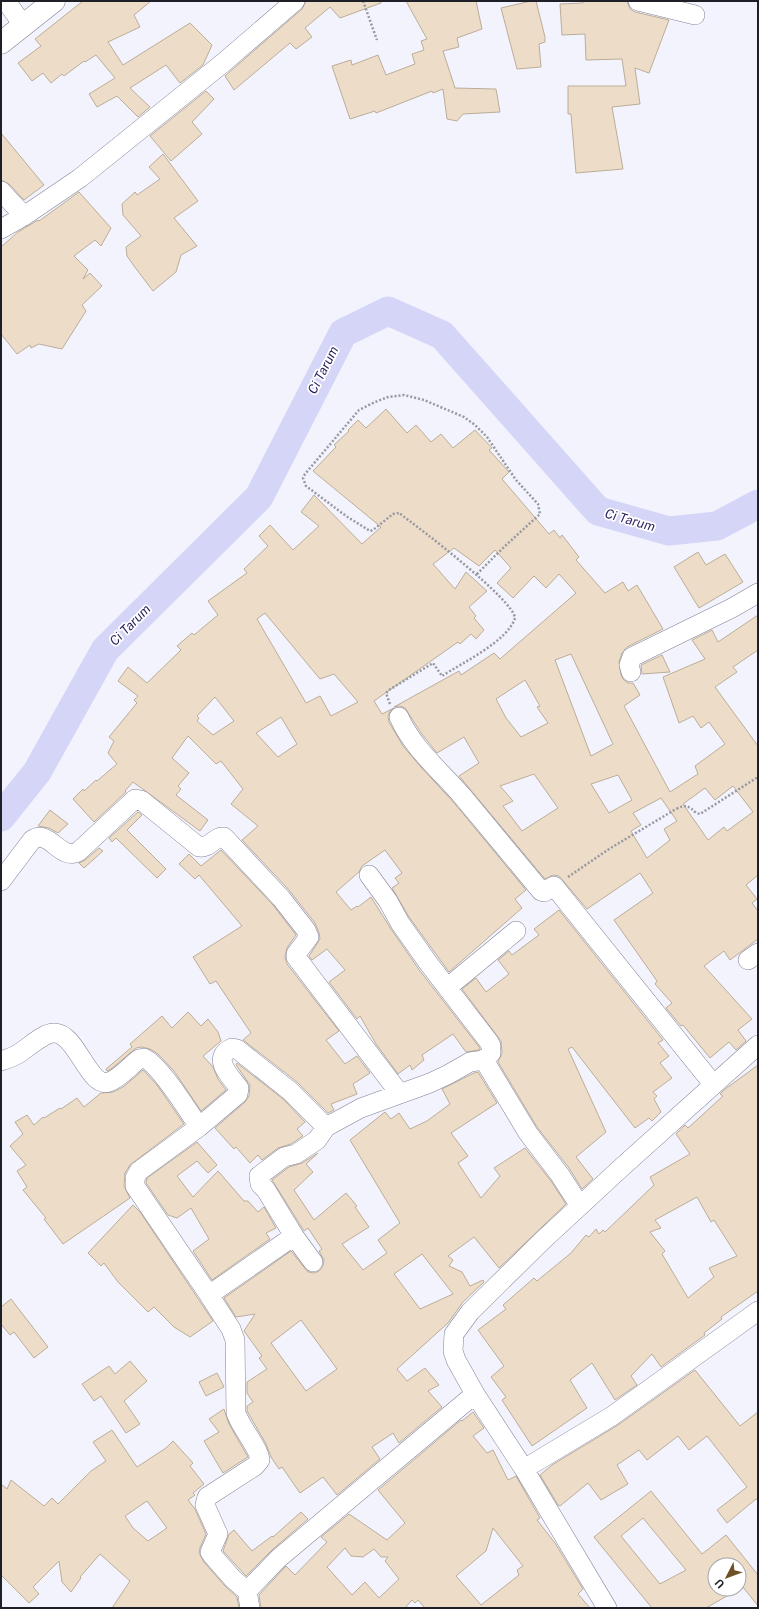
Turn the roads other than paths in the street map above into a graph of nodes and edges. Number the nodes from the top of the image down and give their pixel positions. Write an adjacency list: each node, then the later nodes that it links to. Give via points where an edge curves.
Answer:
1 (6, 1): 6 (street)
2 (54, 1): 6 (main road)
3 (295, 1): 9 (street, via 223,63 80,178)
4 (638, 1): 5 (street)
5 (695, 15)
6 (24, 25): 7 (main road)
7 (1, 43)
8 (1, 191): 9 (street)
9 (24, 216): 10 (street)
10 (1, 229)
11 (758, 593): 12 (street, via 632,657 629,660)
12 (631, 672)
13 (399, 717): 21 (street, via 413,743 462,796 541,891 544,892 554,886)
14 (369, 875): 17 (street, via 388,901 400,924)
15 (1, 882): 22 (street, via 36,837 40,836 65,853 73,854 135,799 141,800 196,846 206,847 218,838 224,837 281,898 306,930 310,936 296,957)
16 (516, 931): 17 (street)
17 (448, 987): 19 (street, via 491,1046 490,1053)
18 (758, 1044): 21 (street)
19 (484, 1060): 22 (street, via 470,1062 449,1074); 25 (street, via 528,1133)
20 (1, 1061): 23 (street, via 18,1054 48,1034 56,1033 69,1041 101,1082 110,1081 144,1058 149,1060 169,1084)
21 (713, 1084): 25 (street)
22 (400, 1094): 24 (street, via 361,1108)
23 (199, 1127): 24 (street, via 238,1094 239,1088 222,1062 226,1052 234,1048 290,1091); 28 (street, via 142,1168 134,1182)
24 (326, 1127): 26 (street, via 317,1140 296,1154 284,1157 259,1176 260,1184)
25 (580, 1206): 30 (street, via 470,1312 454,1334 453,1351 456,1360)
26 (294, 1236): 27 (street); 28 (street)
27 (313, 1262)
28 (209, 1294): 32 (street, via 235,1340 236,1413 239,1423 259,1453 260,1460 255,1466 207,1497 205,1505 218,1534 210,1552)
29 (758, 1311): 31 (street, via 612,1416)
30 (475, 1394): 31 (street); 32 (street, via 279,1558)
31 (524, 1469): 33 (street)
32 (249, 1599)
33 (607, 1608)

